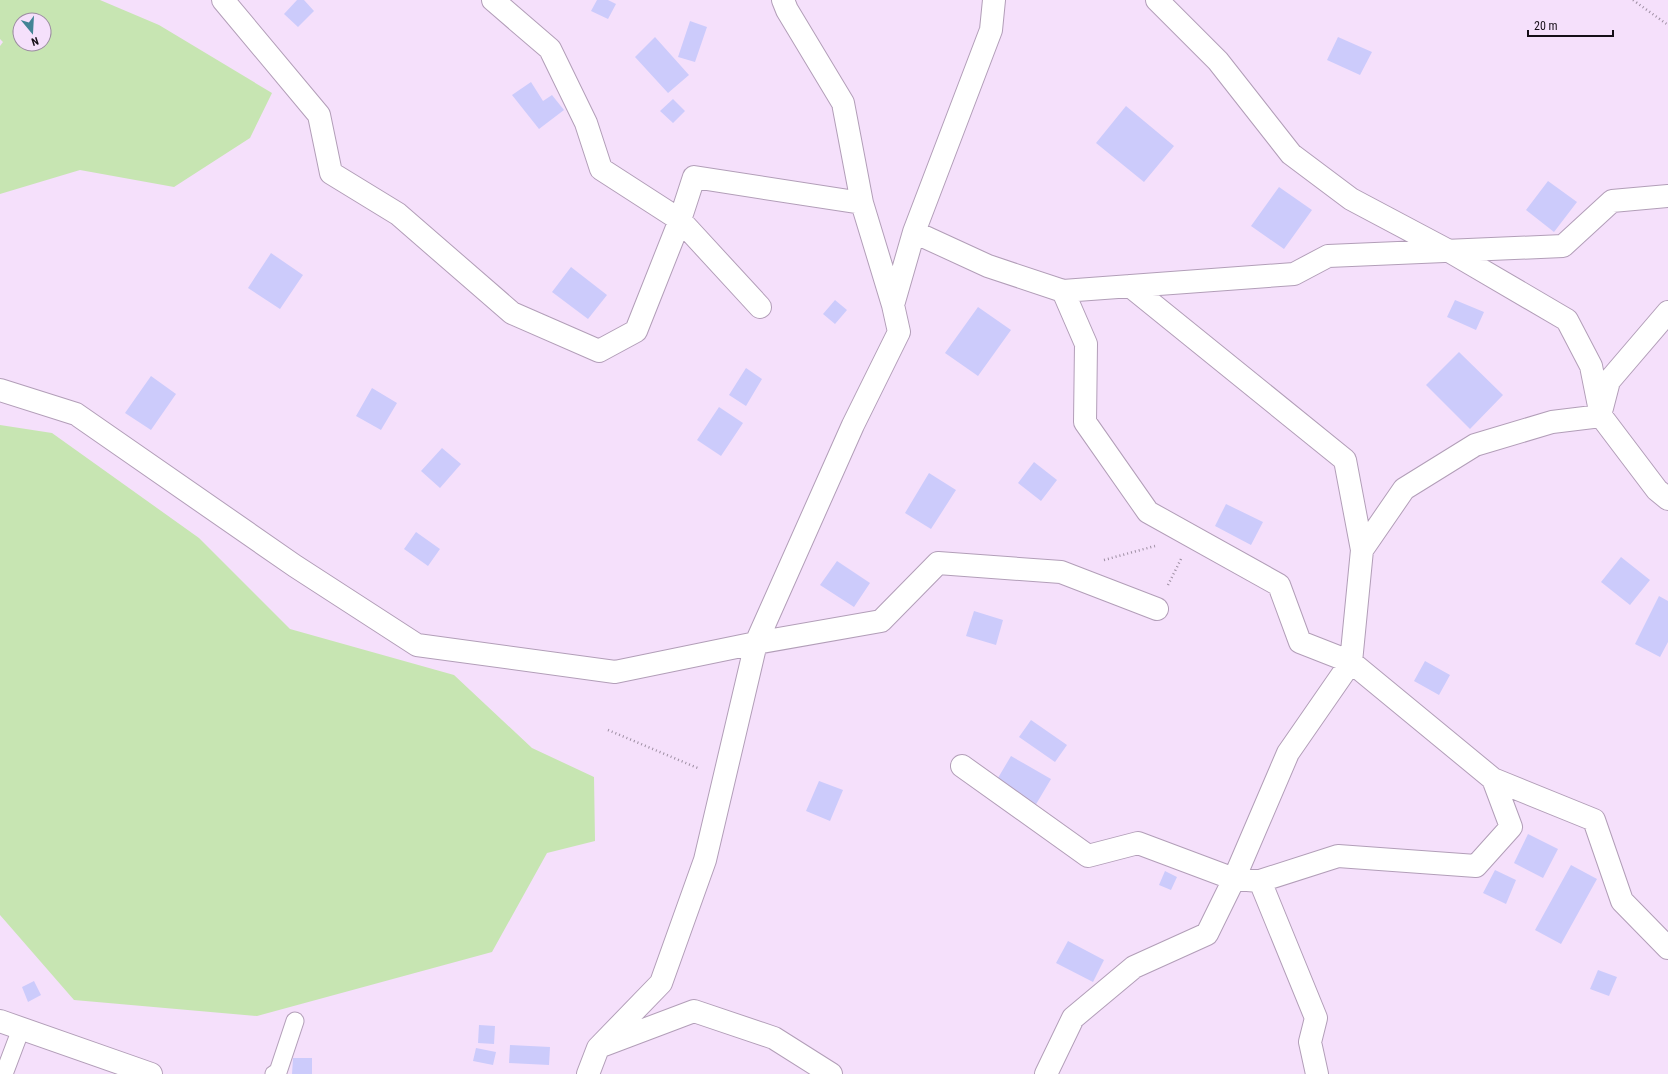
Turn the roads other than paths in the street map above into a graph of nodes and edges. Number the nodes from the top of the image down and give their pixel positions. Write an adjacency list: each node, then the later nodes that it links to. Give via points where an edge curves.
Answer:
1 (223, 0): 8 (street, via 319,115 331,173 398,214 512,313 599,351 636,331)
2 (493, 0): 8 (street, via 550,49 586,123 601,169)
3 (783, 0): 7 (street, via 843,103)
4 (994, 0): 9 (street, via 991,30)
5 (1157, 0): 10 (street, via 1218,61 1291,154 1351,199)
6 (1668, 196): 10 (street, via 1612,201 1562,246)
7 (862, 203): 8 (street, via 694,177); 13 (street)
8 (680, 220): 14 (street)
9 (914, 232): 12 (street, via 988,266); 13 (street)
10 (1449, 251): 11 (street, via 1328,256 1294,274); 17 (street, via 1567,320 1591,366)
11 (1130, 286): 12 (street); 19 (street, via 1345,460)
12 (1063, 291): 22 (street, via 1086,344 1085,422 1148,512 1279,585 1300,642)
13 (893, 305): 21 (street, via 899,332 853,425)
14 (760, 307)
15 (1668, 312): 17 (street, via 1609,381)
16 (0, 390): 21 (street, via 76,414 295,566 417,645 615,672)
17 (1600, 416): 18 (street, via 1657,490); 19 (street, via 1552,422 1475,445 1404,489)
18 (1668, 499)
19 (1362, 550): 22 (street)
20 (1158, 608): 21 (street, via 1062,572 938,563 881,622)
21 (756, 643): 31 (street, via 705,860 661,983)
22 (1351, 662): 24 (street); 25 (street, via 1288,753)
23 (962, 766): 25 (street, via 1088,856 1138,843)
24 (1493, 779): 26 (street, via 1511,827 1476,866 1338,856); 27 (street, via 1594,820 1622,901)
25 (1234, 879): 26 (street); 37 (street, via 1207,934 1134,967 1073,1018)
26 (1260, 881): 38 (street, via 1316,1018 1310,1042)
27 (1668, 948)
28 (0, 1021): 30 (street)
29 (295, 1021): 34 (lane, via 278,1072)
30 (21, 1030): 32 (lane); 33 (street)
31 (598, 1048): 35 (street); 36 (street, via 694,1011 774,1038)
32 (4, 1074)
33 (151, 1074)
34 (274, 1074)
35 (588, 1074)
36 (831, 1074)
37 (1046, 1074)
38 (1316, 1074)

